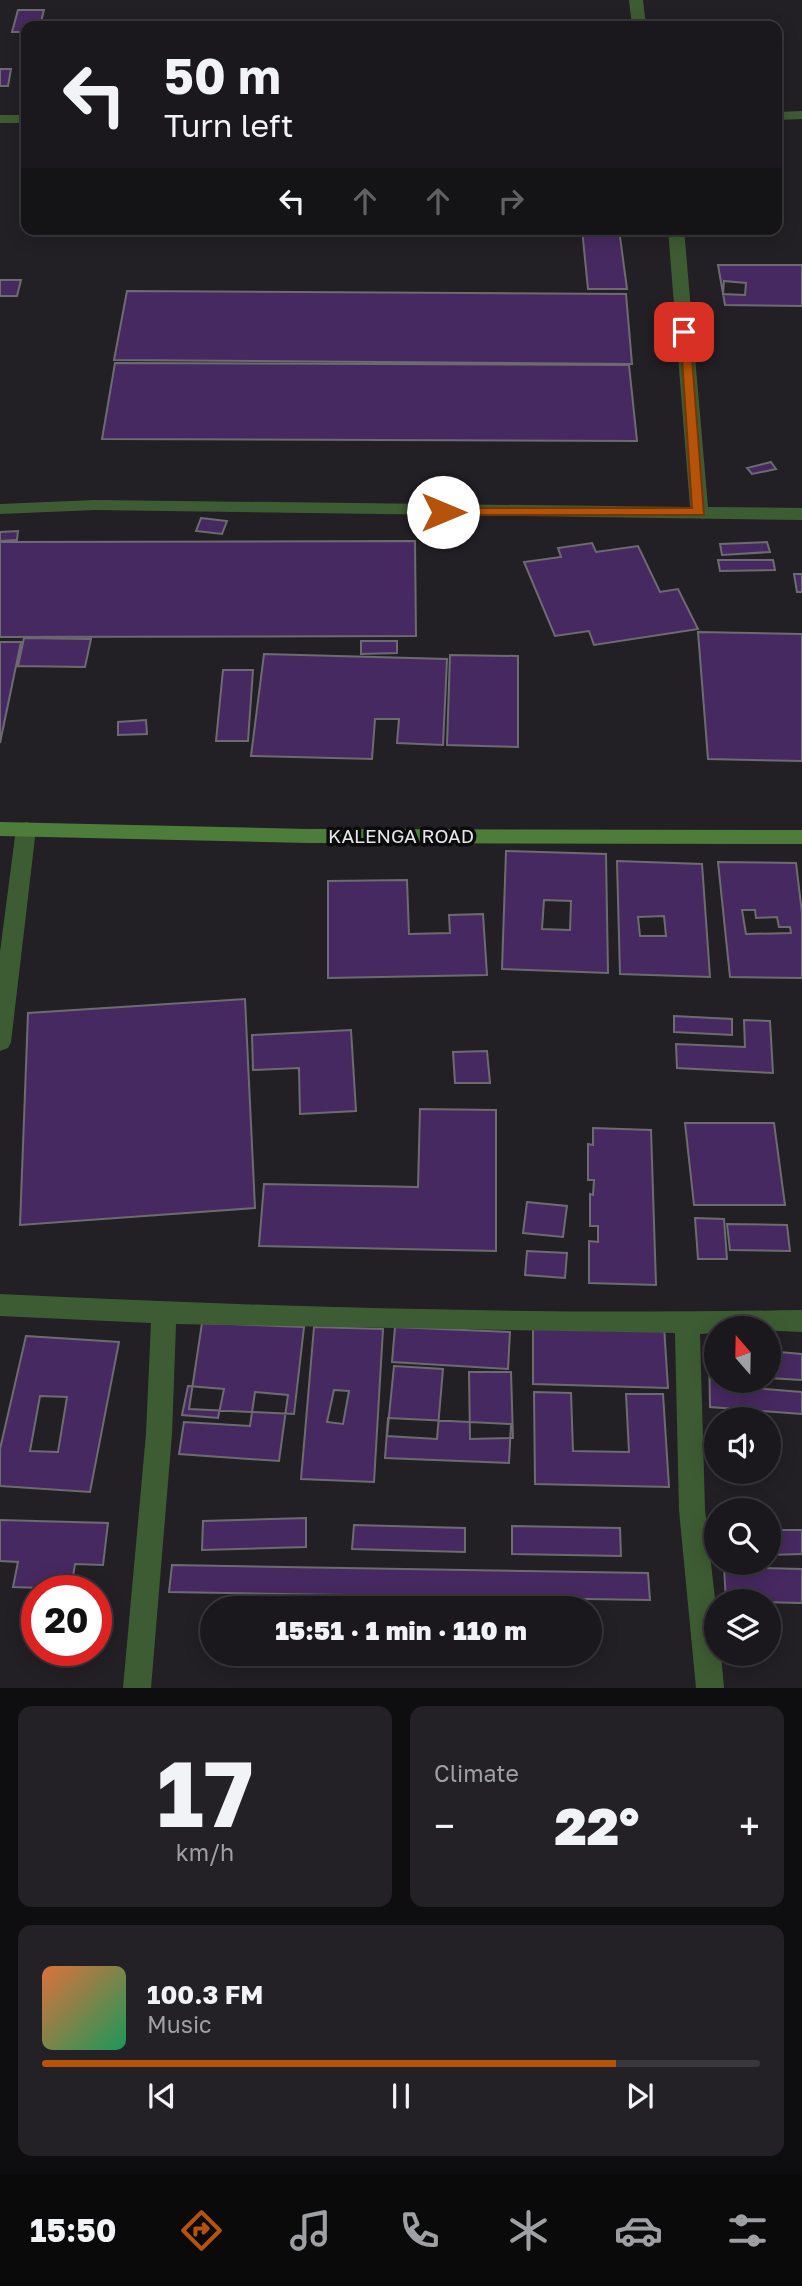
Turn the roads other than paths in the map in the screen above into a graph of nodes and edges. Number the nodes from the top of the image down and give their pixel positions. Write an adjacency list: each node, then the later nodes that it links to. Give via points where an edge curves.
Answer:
1 (636, 0): 2 (street)
2 (638, 21)
3 (782, 116): 4 (street)
4 (802, 116)
5 (0, 119): 6 (street)
6 (21, 119)
7 (676, 235): 9 (street)
8 (0, 509): 9 (street, via 95,505)
9 (699, 512): 10 (street)
10 (802, 514)
11 (26, 829): 12 (main road, KALENGA ROAD); 13 (main road, KALENGA ROAD, via 308,836); 14 (street)
12 (0, 830)
13 (802, 837)
14 (0, 1042)
15 (0, 1305): 16 (street)
16 (164, 1313): 18 (street); 19 (street)
17 (802, 1321): 18 (street)
18 (687, 1323): 20 (street, via 692,1510)
19 (138, 1688)
20 (710, 1688)

